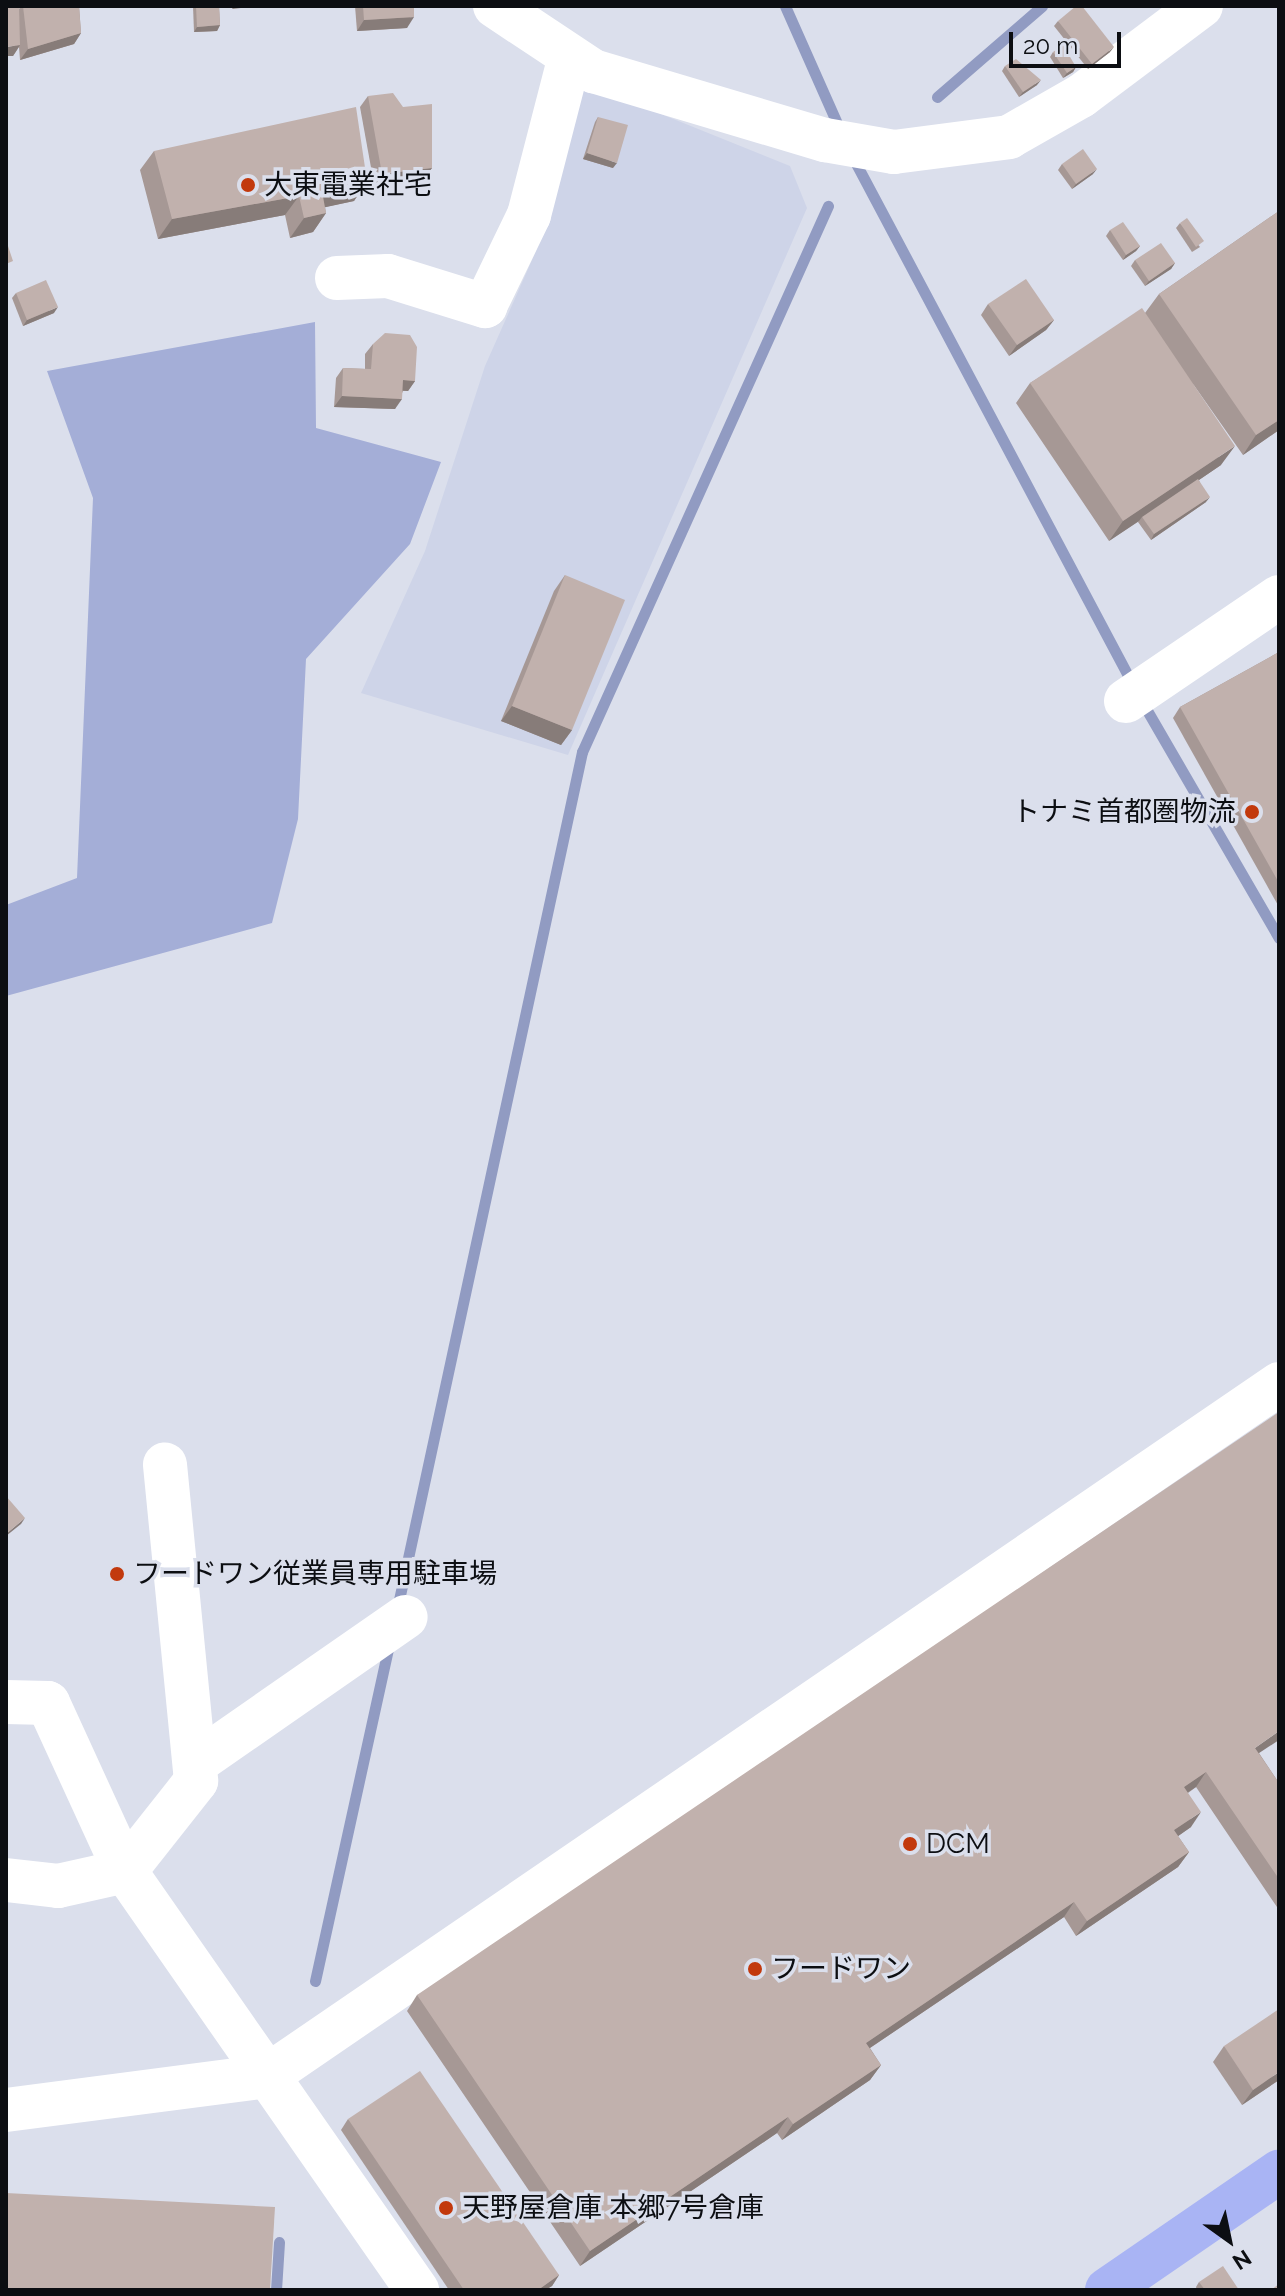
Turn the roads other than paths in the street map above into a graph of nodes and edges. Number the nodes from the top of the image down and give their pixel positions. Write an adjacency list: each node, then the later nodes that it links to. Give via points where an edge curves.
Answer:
1 (495, 6): 3 (street)
2 (1201, 6): 3 (street, via 1081,96 1009,137 894,152 825,140)
3 (581, 66): 4 (street, via 529,215 485,306 388,276)
4 (337, 278)
5 (1279, 597): 6 (street)
6 (1136, 694)
7 (1279, 1384): 14 (street)
8 (165, 1465): 11 (street)
9 (389, 1629): 11 (street)
10 (6, 1702): 12 (street, via 48,1703 96,1786)
11 (197, 1762): 12 (street, via 196,1781)
12 (125, 1871): 13 (street, via 58,1886); 14 (street)
13 (6, 1880)
14 (267, 2076): 15 (street); 17 (street)
15 (6, 2110)
16 (1279, 2172): 18 (main road)
17 (417, 2290)
18 (1107, 2290)

